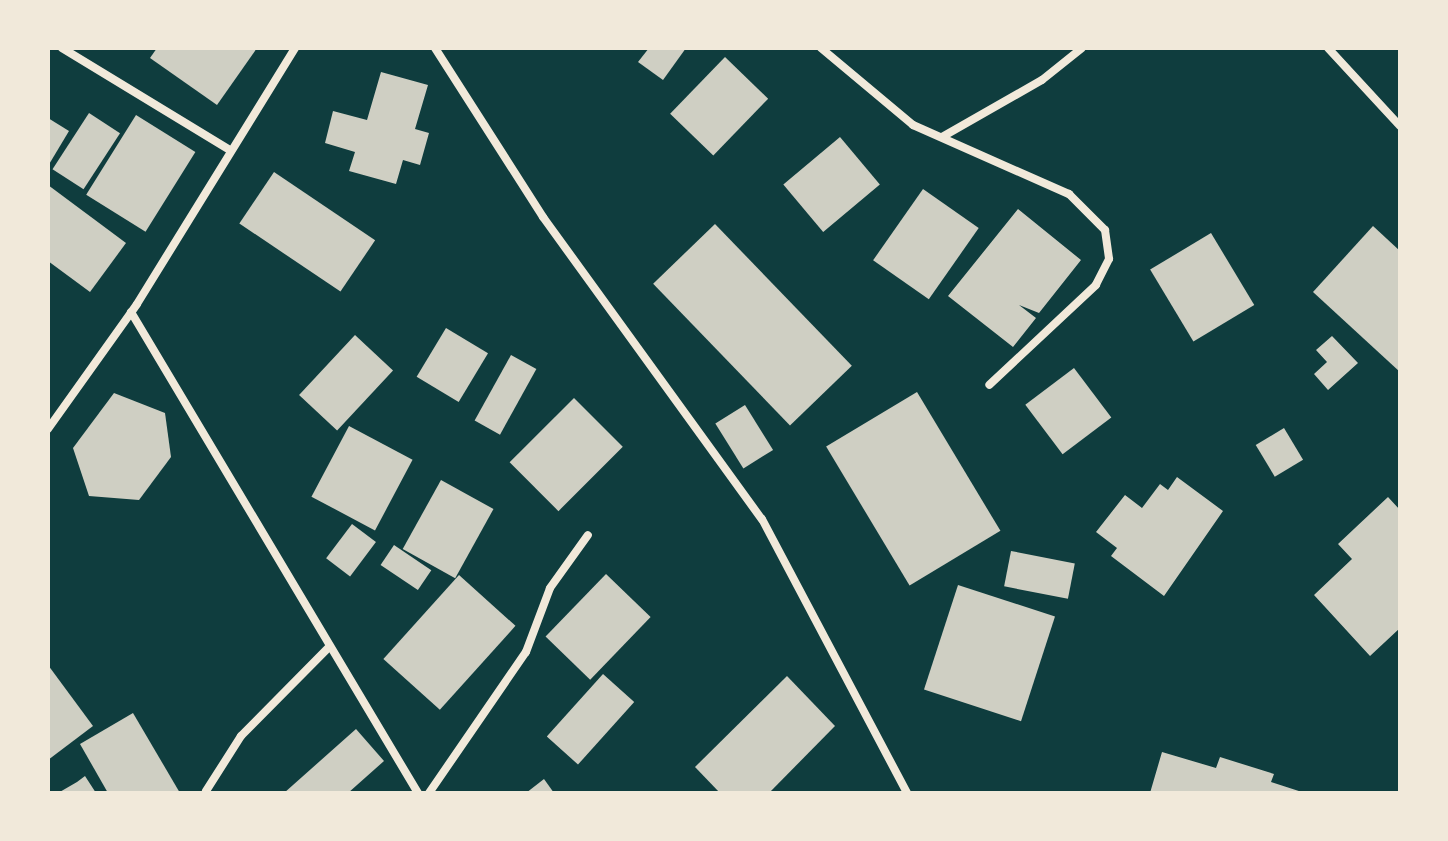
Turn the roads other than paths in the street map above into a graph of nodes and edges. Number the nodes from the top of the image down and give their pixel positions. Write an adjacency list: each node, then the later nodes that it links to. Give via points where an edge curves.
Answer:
1 (62, 48): 9 (street)
2 (295, 48): 9 (street)
3 (435, 48): 18 (street, via 543,217 762,519)
4 (821, 48): 8 (street, via 913,125)
5 (1082, 48): 8 (street, via 1042,80)
6 (1328, 48): 7 (street)
7 (1400, 126)
8 (942, 137): 11 (street, via 1069,194 1105,230 1109,259 1096,285)
9 (228, 149): 10 (street)
10 (131, 312): 12 (street); 14 (street)
11 (989, 385)
12 (48, 429)
13 (588, 535): 17 (street, via 550,588 526,652)
14 (329, 647): 15 (street, via 241,736); 16 (street)
15 (206, 791)
16 (418, 793)
17 (429, 793)
18 (907, 793)

